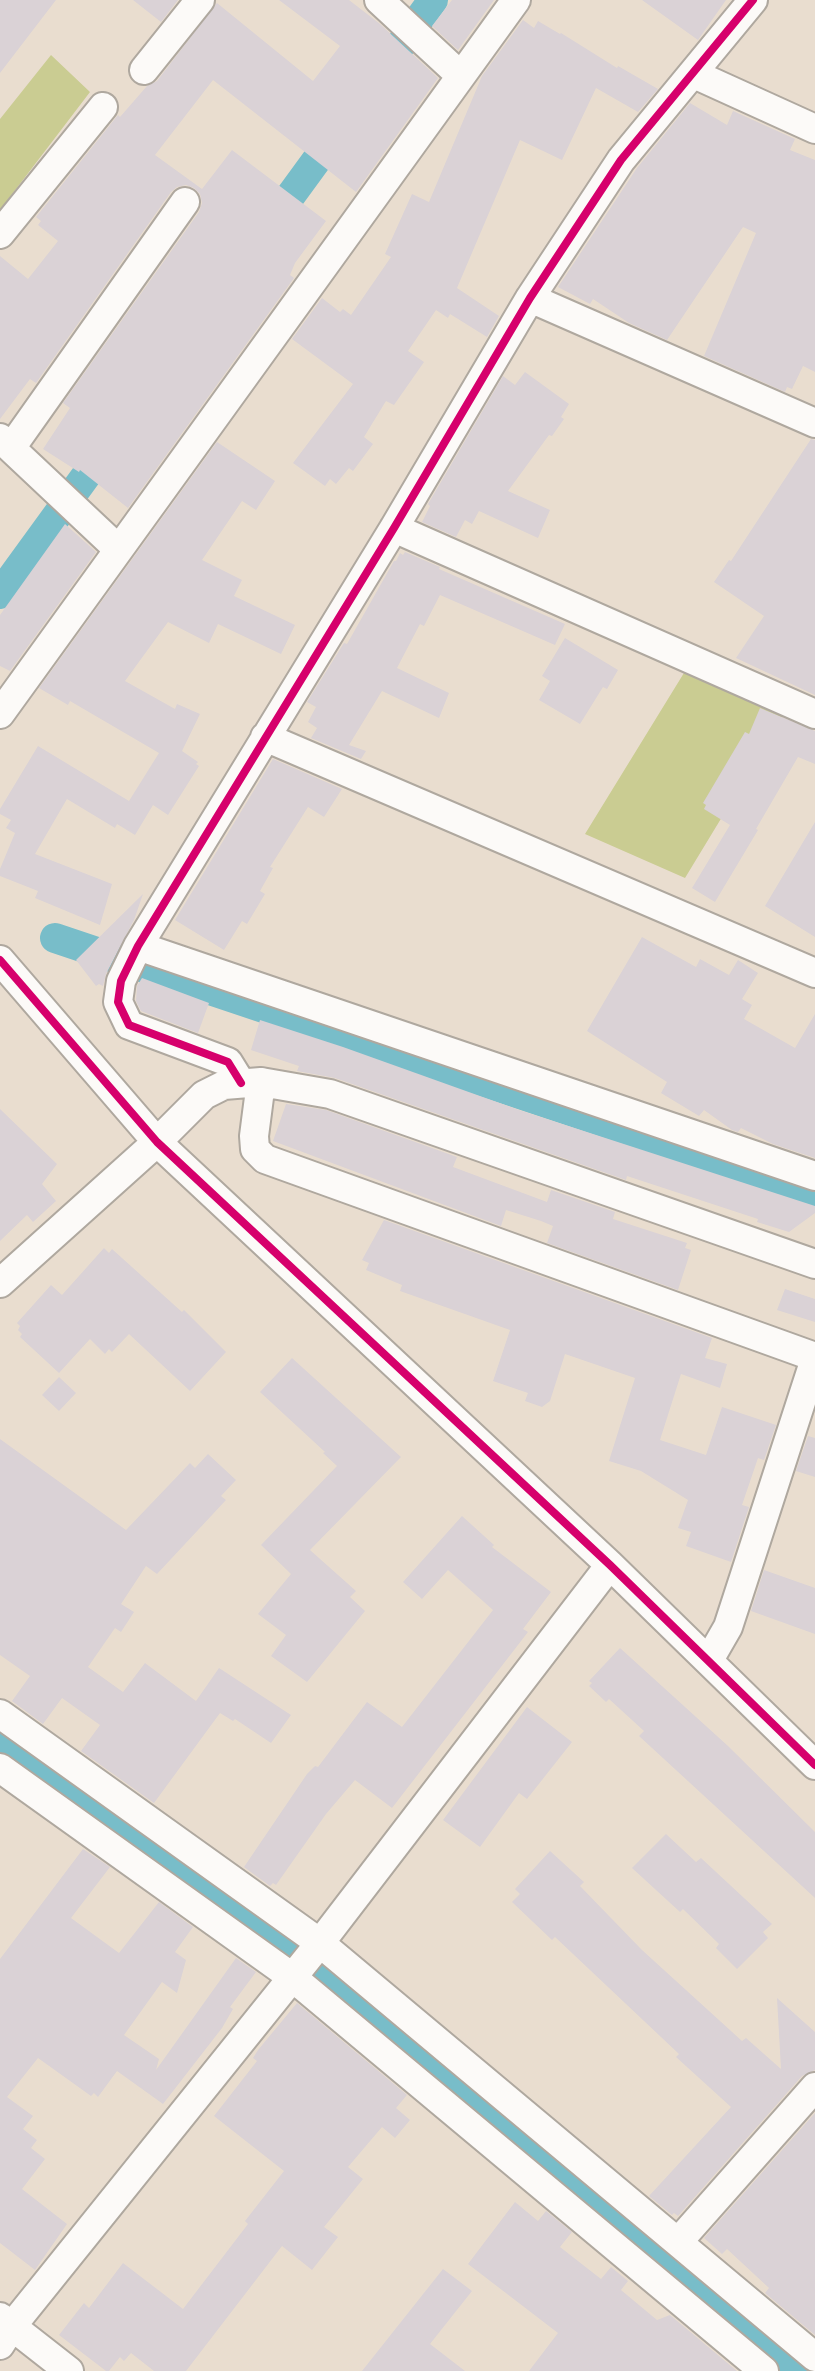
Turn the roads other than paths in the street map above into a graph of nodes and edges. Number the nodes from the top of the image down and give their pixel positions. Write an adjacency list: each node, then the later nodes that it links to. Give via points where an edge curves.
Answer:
1 (200, 0): 5 (street)
2 (379, 0): 7 (street)
3 (516, 0): 7 (street)
4 (753, 0): 6 (street)
5 (144, 70)
6 (694, 74): 9 (street); 12 (street, via 621,160)
7 (461, 76): 16 (street)
8 (103, 107): 11 (street)
9 (815, 129)
10 (185, 202): 14 (street)
11 (0, 234)
12 (530, 298): 13 (street); 15 (street)
13 (815, 423)
14 (5, 443): 16 (street)
15 (394, 528): 18 (street); 19 (street)
16 (118, 549): 17 (street)
17 (0, 714)
18 (815, 714)
19 (265, 737): 20 (street); 22 (street)
20 (138, 946): 23 (street, via 121,981 118,1002 129,1025 228,1062); 25 (street)
21 (0, 960): 24 (street)
22 (815, 973)
23 (251, 1082): 24 (street, via 224,1085 204,1095); 26 (street, via 330,1094); 28 (street, via 255,1149 265,1159)
24 (157, 1142): 27 (street); 29 (street)
25 (815, 1176)
26 (814, 1263)
27 (0, 1283)
28 (815, 1358): 30 (street, via 728,1627)
29 (610, 1565): 30 (street); 34 (street)
30 (709, 1660): 32 (street)
31 (0, 1714): 34 (street)
32 (815, 1765)
33 (0, 1768): 34 (street)
34 (305, 1962): 36 (street); 37 (street); 40 (street)
35 (815, 2087): 36 (street)
36 (678, 2242): 38 (street)
37 (4, 2330): 39 (street)
38 (815, 2357)
39 (69, 2371)
40 (764, 2371)

